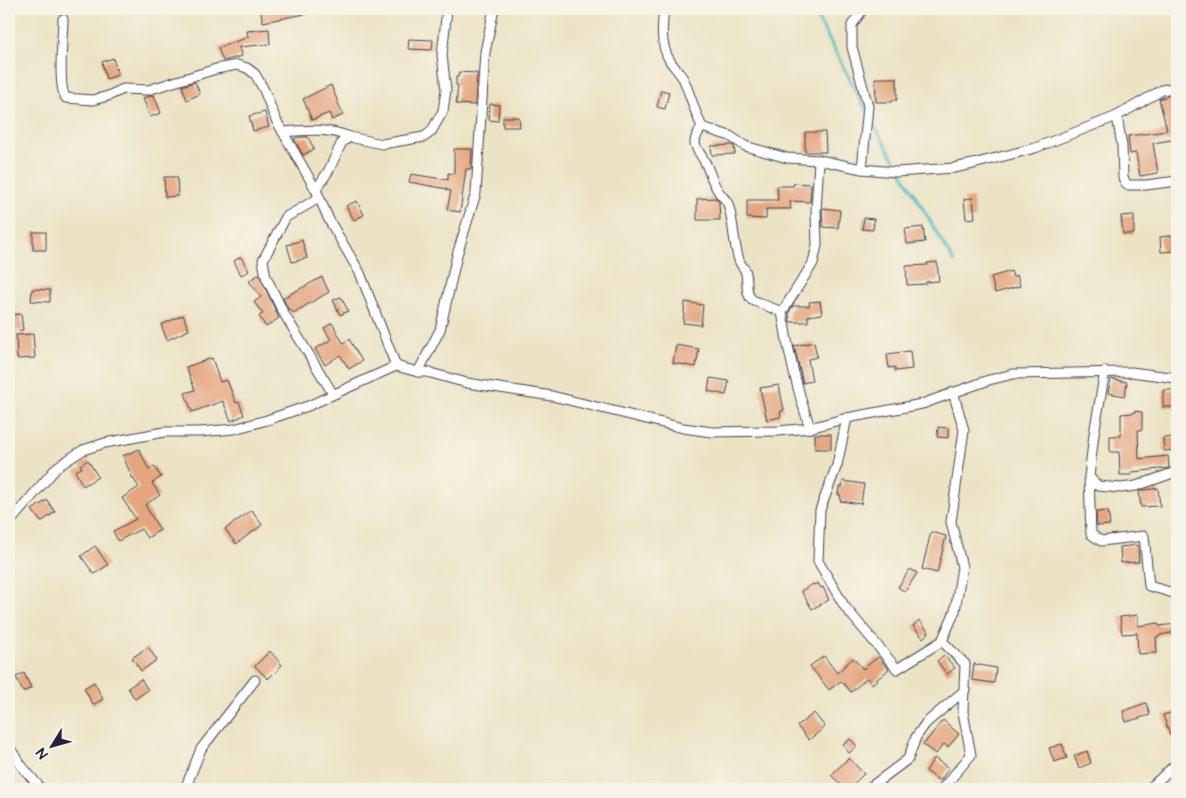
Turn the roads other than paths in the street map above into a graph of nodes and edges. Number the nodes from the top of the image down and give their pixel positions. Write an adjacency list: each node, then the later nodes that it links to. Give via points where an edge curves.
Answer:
1 (447, 9): 10 (street, via 442,55 446,90 443,111 431,132 424,137 382,144)
2 (494, 9): 17 (street, via 485,52 476,193 457,254 440,330)
3 (664, 9): 8 (street, via 664,47 684,82)
4 (863, 9): 12 (street, via 852,25 852,46 868,106)
5 (63, 19): 9 (street, via 61,62 66,98 93,100 123,89 148,90 192,75 237,65 255,74)
6 (1177, 87): 7 (street, via 1162,90)
7 (1117, 116): 12 (street, via 1034,148 954,168 896,172); 13 (street, via 1127,185)
8 (702, 127): 11 (street, via 730,136 745,146 787,158); 15 (street, via 694,145 718,192 727,202 749,296)
9 (283, 132): 10 (street, via 338,132); 14 (street)
10 (350, 137): 14 (street, via 342,142)
11 (819, 160): 12 (street); 15 (street, via 817,244 813,263)
12 (862, 169)
13 (1177, 181)
14 (317, 194): 16 (street, via 360,273); 21 (street, via 286,217 263,260 266,277 283,312)
15 (782, 312): 23 (street, via 798,392)
16 (396, 366): 17 (street); 21 (street)
17 (418, 372): 23 (street, via 552,396 683,428 721,432)
18 (1105, 372): 19 (street); 20 (street, via 1014,374); 25 (street)
19 (1177, 378)
20 (953, 392): 22 (street, via 922,404); 28 (street, via 964,430 950,522 962,567 955,611)
21 (333, 394): 26 (street, via 308,406 234,428 164,432 83,450 57,467)
22 (847, 418): 23 (street); 28 (street, via 837,465 820,510 818,561 845,607 897,669)
23 (810, 428)
24 (1173, 473): 25 (street, via 1121,488 1098,486)
25 (1089, 477): 27 (street, via 1091,534 1101,541 1144,536 1149,586)
26 (9, 523)
27 (1177, 594)
28 (942, 641): 30 (street, via 965,664)
29 (255, 680): 34 (street, via 201,749)
30 (965, 690): 35 (street, via 926,723 916,737 908,759); 36 (street, via 963,712 971,755)
31 (9, 747): 33 (street)
32 (1177, 763): 37 (street)
33 (41, 789)
34 (185, 789)
35 (868, 789)
36 (942, 789)
37 (1150, 789)

